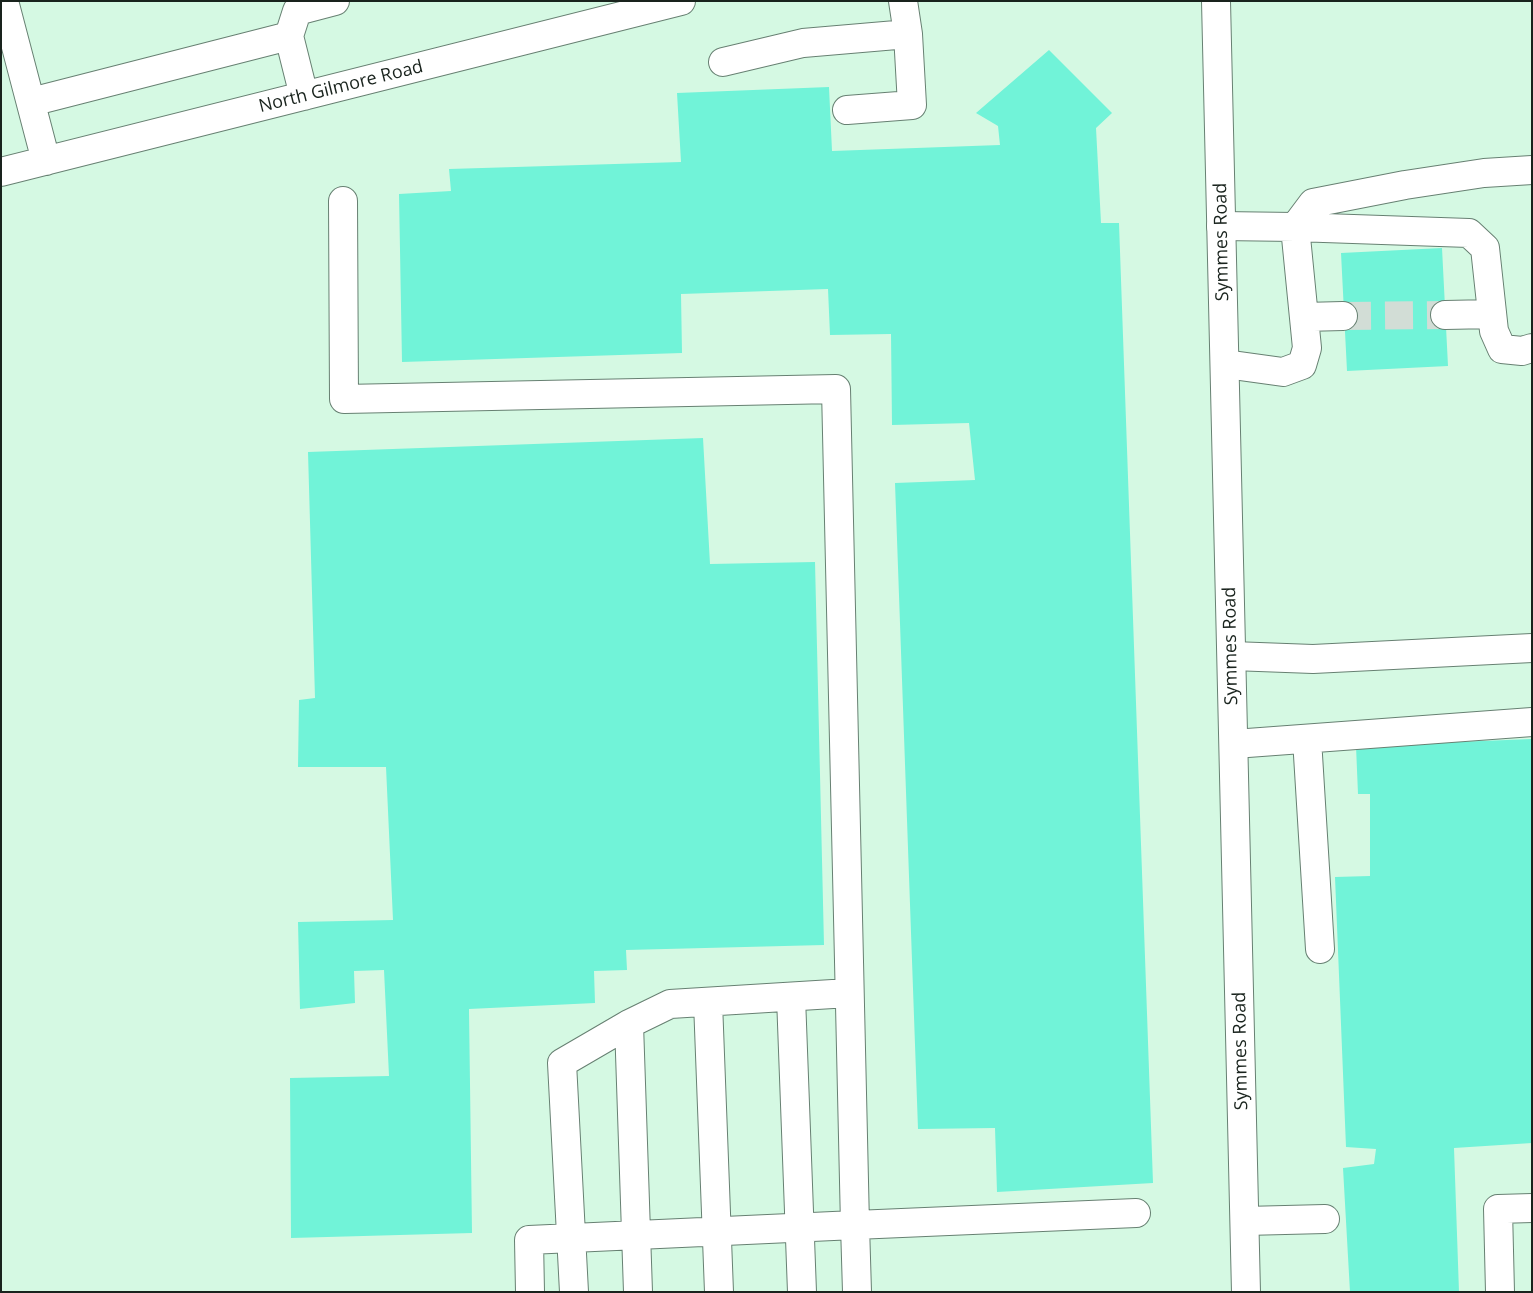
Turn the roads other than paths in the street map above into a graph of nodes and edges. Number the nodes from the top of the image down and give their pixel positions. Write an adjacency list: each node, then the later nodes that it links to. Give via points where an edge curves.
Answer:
1 (4, 1): 10 (main road)
2 (335, 1): 7 (main road, via 297,11)
3 (680, 1): 9 (main road, North Gilmore Road)
4 (903, 1): 6 (main road)
5 (1216, 1): 16 (main road, Symmes Road)
6 (908, 34): 8 (main road, via 803,43); 11 (main road, via 912,105)
7 (289, 36): 9 (main road); 10 (main road)
8 (723, 62)
9 (304, 96): 12 (main road, North Gilmore Road)
10 (31, 102): 12 (main road)
11 (848, 110)
12 (46, 161): 14 (main road, North Gilmore Road)
13 (1532, 170): 17 (main road, via 1484,173 1313,203)
14 (1, 172)
15 (343, 201): 30 (main road, via 344,399 836,389)
16 (1222, 226): 17 (main road); 23 (main road, Symmes Road)
17 (1295, 227): 18 (main road, via 1469,234 1485,248); 21 (main road)
18 (1492, 314): 20 (main road); 22 (main road, via 1494,331 1502,349 1522,351)
19 (1343, 316): 21 (main road)
20 (1445, 316)
21 (1304, 317): 23 (main road, via 1307,348 1302,364 1283,372)
22 (1532, 348)
23 (1225, 364): 25 (main road, Symmes Road)
24 (1532, 648): 25 (main road, via 1313,658)
25 (1232, 656): 28 (main road, Symmes Road)
26 (1532, 722): 27 (main road)
27 (1307, 738): 28 (main road); 29 (main road)
28 (1234, 744): 37 (main road, Symmes Road)
29 (1320, 949)
30 (850, 993): 31 (main road); 38 (main road)
31 (791, 997): 32 (main road); 39 (main road)
32 (708, 1002): 33 (main road, via 670,1004); 40 (main road)
33 (629, 1024): 41 (main road); 42 (main road, via 562,1063)
34 (1532, 1208): 50 (main road, via 1498,1209)
35 (1136, 1214): 38 (main road)
36 (1325, 1219): 37 (main road)
37 (1244, 1220): 49 (main road, Symmes Road)
38 (855, 1225): 39 (main road); 48 (main road)
39 (800, 1227): 40 (main road); 47 (main road)
40 (716, 1231): 41 (main road); 46 (main road)
41 (635, 1235): 42 (main road); 45 (main road)
42 (571, 1238): 43 (main road, via 529,1240); 44 (main road)
43 (530, 1292)
44 (574, 1292)
45 (638, 1292)
46 (719, 1292)
47 (802, 1292)
48 (857, 1292)
49 (1246, 1292)
50 (1500, 1292)

